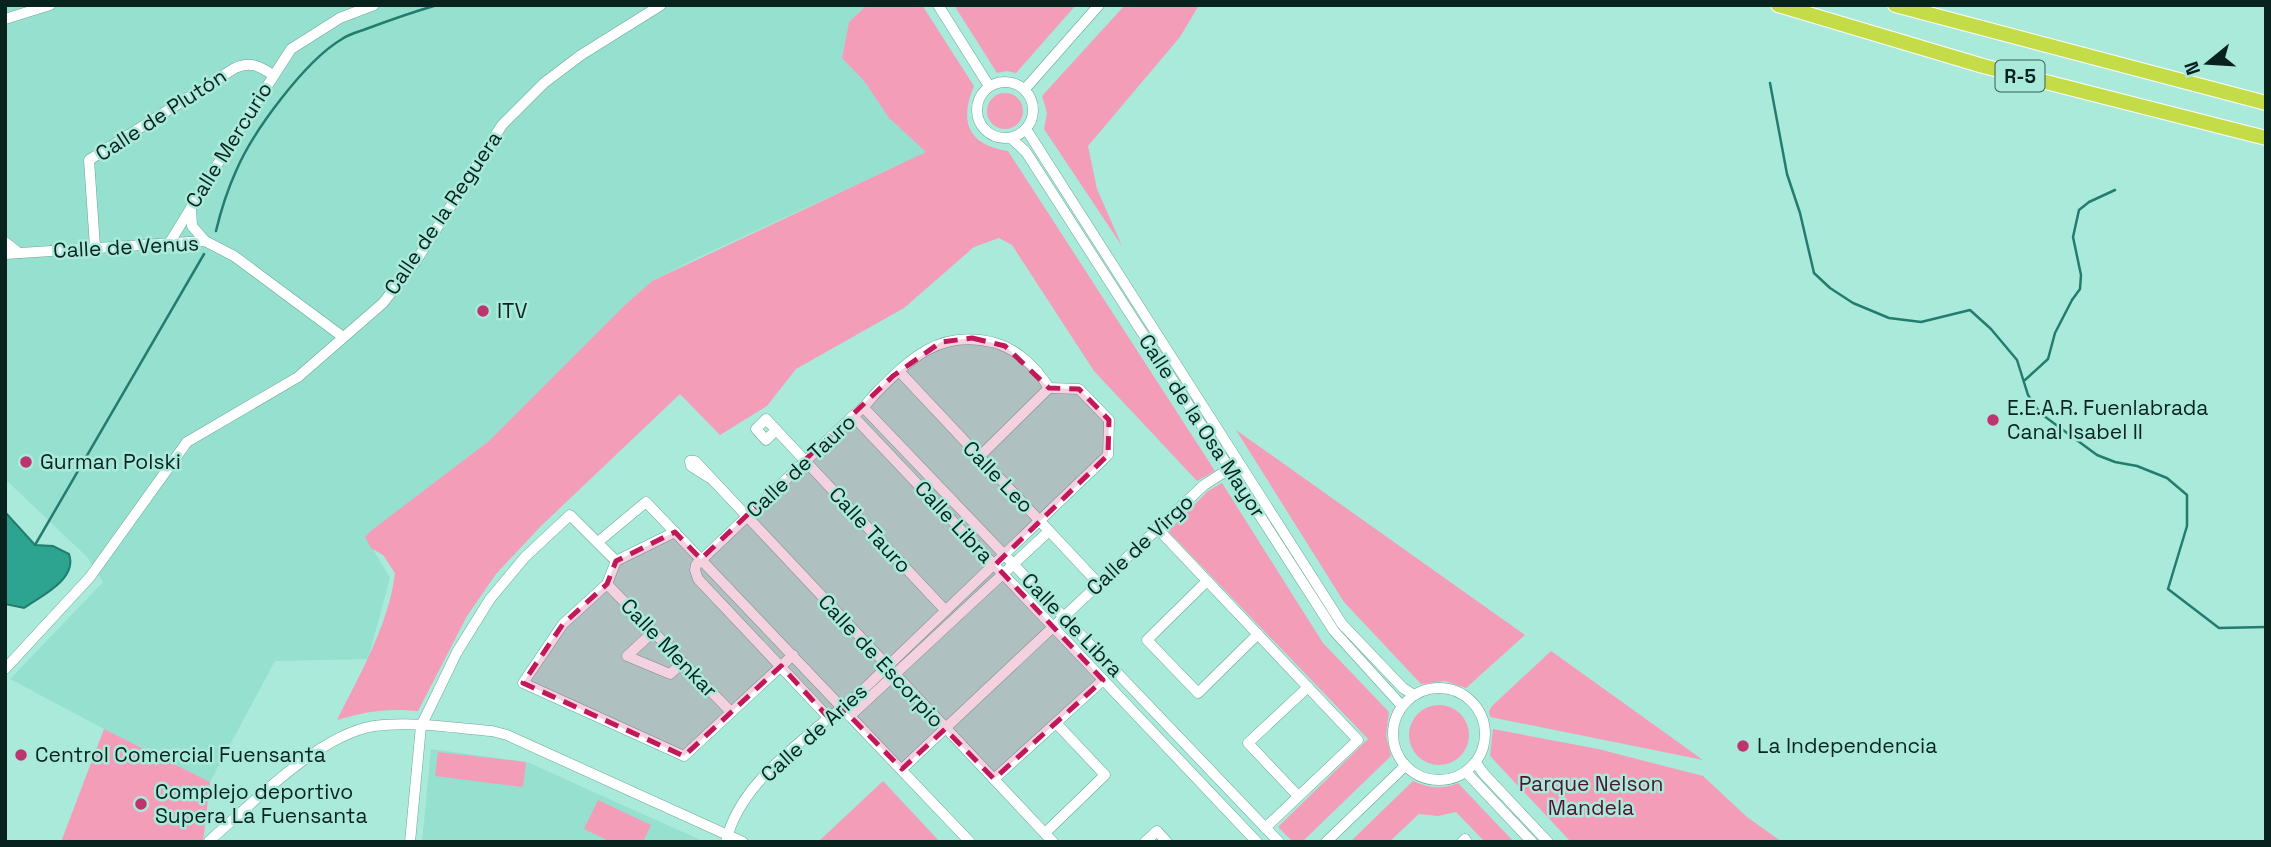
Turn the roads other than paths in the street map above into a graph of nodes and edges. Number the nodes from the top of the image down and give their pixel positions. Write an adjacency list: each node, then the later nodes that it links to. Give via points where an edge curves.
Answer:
1 (50, 5): 8 (street)
2 (374, 5): 9 (street, Calle Mercurio, via 340,18 291,49)
3 (661, 5): 23 (street, Calle de la Reguera, via 581,55 544,83 502,125 416,261 383,303)
4 (938, 5): 10 (street)
5 (1099, 5): 11 (street)
6 (1777, 5): 15 (highway, R-5, via 1983,66)
7 (1895, 5): 12 (highway, R-5)
8 (5, 19)
9 (273, 75): 16 (street, Calle Mercurio); 20 (street, Calle de Plutón, via 257,65 235,68 89,160)
10 (989, 86): 11 (street, via 1007,81); 14 (street, via 978,101 980,124 995,137)
11 (1025, 89): 13 (street, via 1033,103)
12 (2266, 103)
13 (1026, 130): 14 (street); 60 (street, Calle de la Osa Mayor, via 1342,624)
14 (1011, 138): 31 (street, Calle de la Osa Mayor, via 1026,152)
15 (2266, 138)
16 (191, 207): 17 (street, via 192,226); 19 (street, Calle Mercurio)
17 (205, 241): 19 (street, Calle de Venus); 23 (street, Calle de Venus, via 234,256)
18 (5, 242): 21 (street)
19 (170, 243): 20 (street, Calle de Venus)
20 (95, 247): 21 (street, Calle de Venus)
21 (19, 253): 22 (street, Calle de Venus)
22 (5, 254)
23 (343, 337): 56 (street, Calle de la Reguera, via 298,377 187,442 90,577)
24 (898, 371): 25 (street, via 941,342 972,338 1005,346); 26 (street, Calle de Tauro); 29 (street, Calle Leo)
25 (1049, 388): 29 (street); 34 (street, Calle de Aries, via 1079,389 1109,420 1108,455)
26 (864, 408): 27 (street, Calle de Tauro); 39 (street, Calle de Libra)
27 (853, 416): 30 (street, Calle de Tauro); 43 (street, Calle Libra)
28 (766, 419): 30 (street, Calle Tauro)
29 (979, 457): 34 (street, Calle Leo)
30 (806, 461): 33 (street, Calle de Tauro); 48 (street, Calle Tauro)
31 (1229, 469): 35 (street, Calle de Virgo); 61 (street, Calle de la Osa Mayor, via 1334,631)
32 (710, 478): 33 (street, Calle de Escorpio)
33 (746, 517): 40 (street, Calle de Tauro); 57 (street, Calle de Escorpio)
34 (1040, 520): 36 (street, Calle Leo); 39 (street, Calle de Aries)
35 (1157, 528): 45 (street); 46 (street, Calle de Virgo)
36 (1049, 531): 42 (street, Calle de Aries); 46 (street, Calle Leo)
37 (675, 532): 38 (street, via 646,502); 40 (street); 41 (street)
38 (598, 542): 41 (street); 66 (street, via 570,515 525,557 490,599)
39 (1005, 555): 42 (street, Calle de Libra); 43 (street, Calle de Aries)
40 (701, 559): 53 (street); 55 (street, via 696,577)
41 (616, 561): 47 (street)
42 (1013, 564): 44 (street, Calle de Aries); 49 (street, Calle de Libra)
43 (995, 565): 44 (street, Calle Libra); 48 (street, Calle de Aries)
44 (1003, 573): 50 (street, Calle Libra); 57 (street, Calle de Aries)
45 (1207, 581): 52 (street); 52 (street, via 1147,640 1198,693)
46 (1098, 583): 49 (street, Calle de Virgo)
47 (607, 584): 51 (street, Calle Menkar); 62 (street, via 563,624 523,683 684,756)
48 (945, 610): 57 (street, Calle de Aries)
49 (1064, 617): 50 (street, Calle de Virgo); 74 (street, Calle de Libra)
50 (1053, 628): 58 (street, Calle Libra); 67 (street, Calle de Virgo)
51 (653, 632): 54 (street, Calle Menkar); 54 (street, via 628,656 670,674)
52 (1258, 634): 59 (street)
53 (793, 655): 55 (street); 63 (street)
54 (683, 662): 62 (street, Calle Menkar)
55 (780, 666): 62 (street); 64 (street)
56 (5, 669)
57 (891, 671): 63 (street, Calle de Aries); 67 (street, Calle de Escorpio)
58 (1103, 680): 65 (street); 84 (street, Calle Libra)
59 (1308, 687): 73 (street, via 1358,740); 73 (street, via 1248,743)
60 (1413, 695): 61 (street); 68 (street, via 1448,688 1472,701 1485,722 1486,741)
61 (1402, 705): 69 (street, via 1392,736)
62 (731, 712)
63 (846, 713): 64 (street, Calle de Aries); 70 (street)
64 (829, 718): 76 (street, Calle de Aries, via 757,783)
65 (1056, 723): 72 (street); 75 (street, via 1105,775)
66 (421, 726): 76 (street, via 507,735); 77 (street, via 374,726 328,743); 78 (street)
67 (945, 729): 70 (street, Calle de Virgo); 72 (street, Calle de Escorpio)
68 (1476, 763): 71 (street); 88 (street)
69 (1405, 766): 71 (street, via 1441,781); 86 (street)
70 (902, 769): 80 (street)
71 (1466, 772): 87 (street)
72 (994, 779): 75 (street, Calle de Escorpio)
73 (1298, 796): 74 (street)
74 (1265, 828): 85 (street, Calle de Libra)
75 (1045, 833): 81 (street, Calle de Escorpio)
76 (727, 838): 79 (street)
77 (209, 841)
78 (410, 842)
79 (743, 842)
80 (970, 842)
81 (1053, 842)
82 (1145, 842): 83 (street, via 1157,831)
83 (1167, 842)
84 (1257, 842)
85 (1279, 842)
86 (1326, 842)
87 (1532, 842)
88 (1548, 842)

